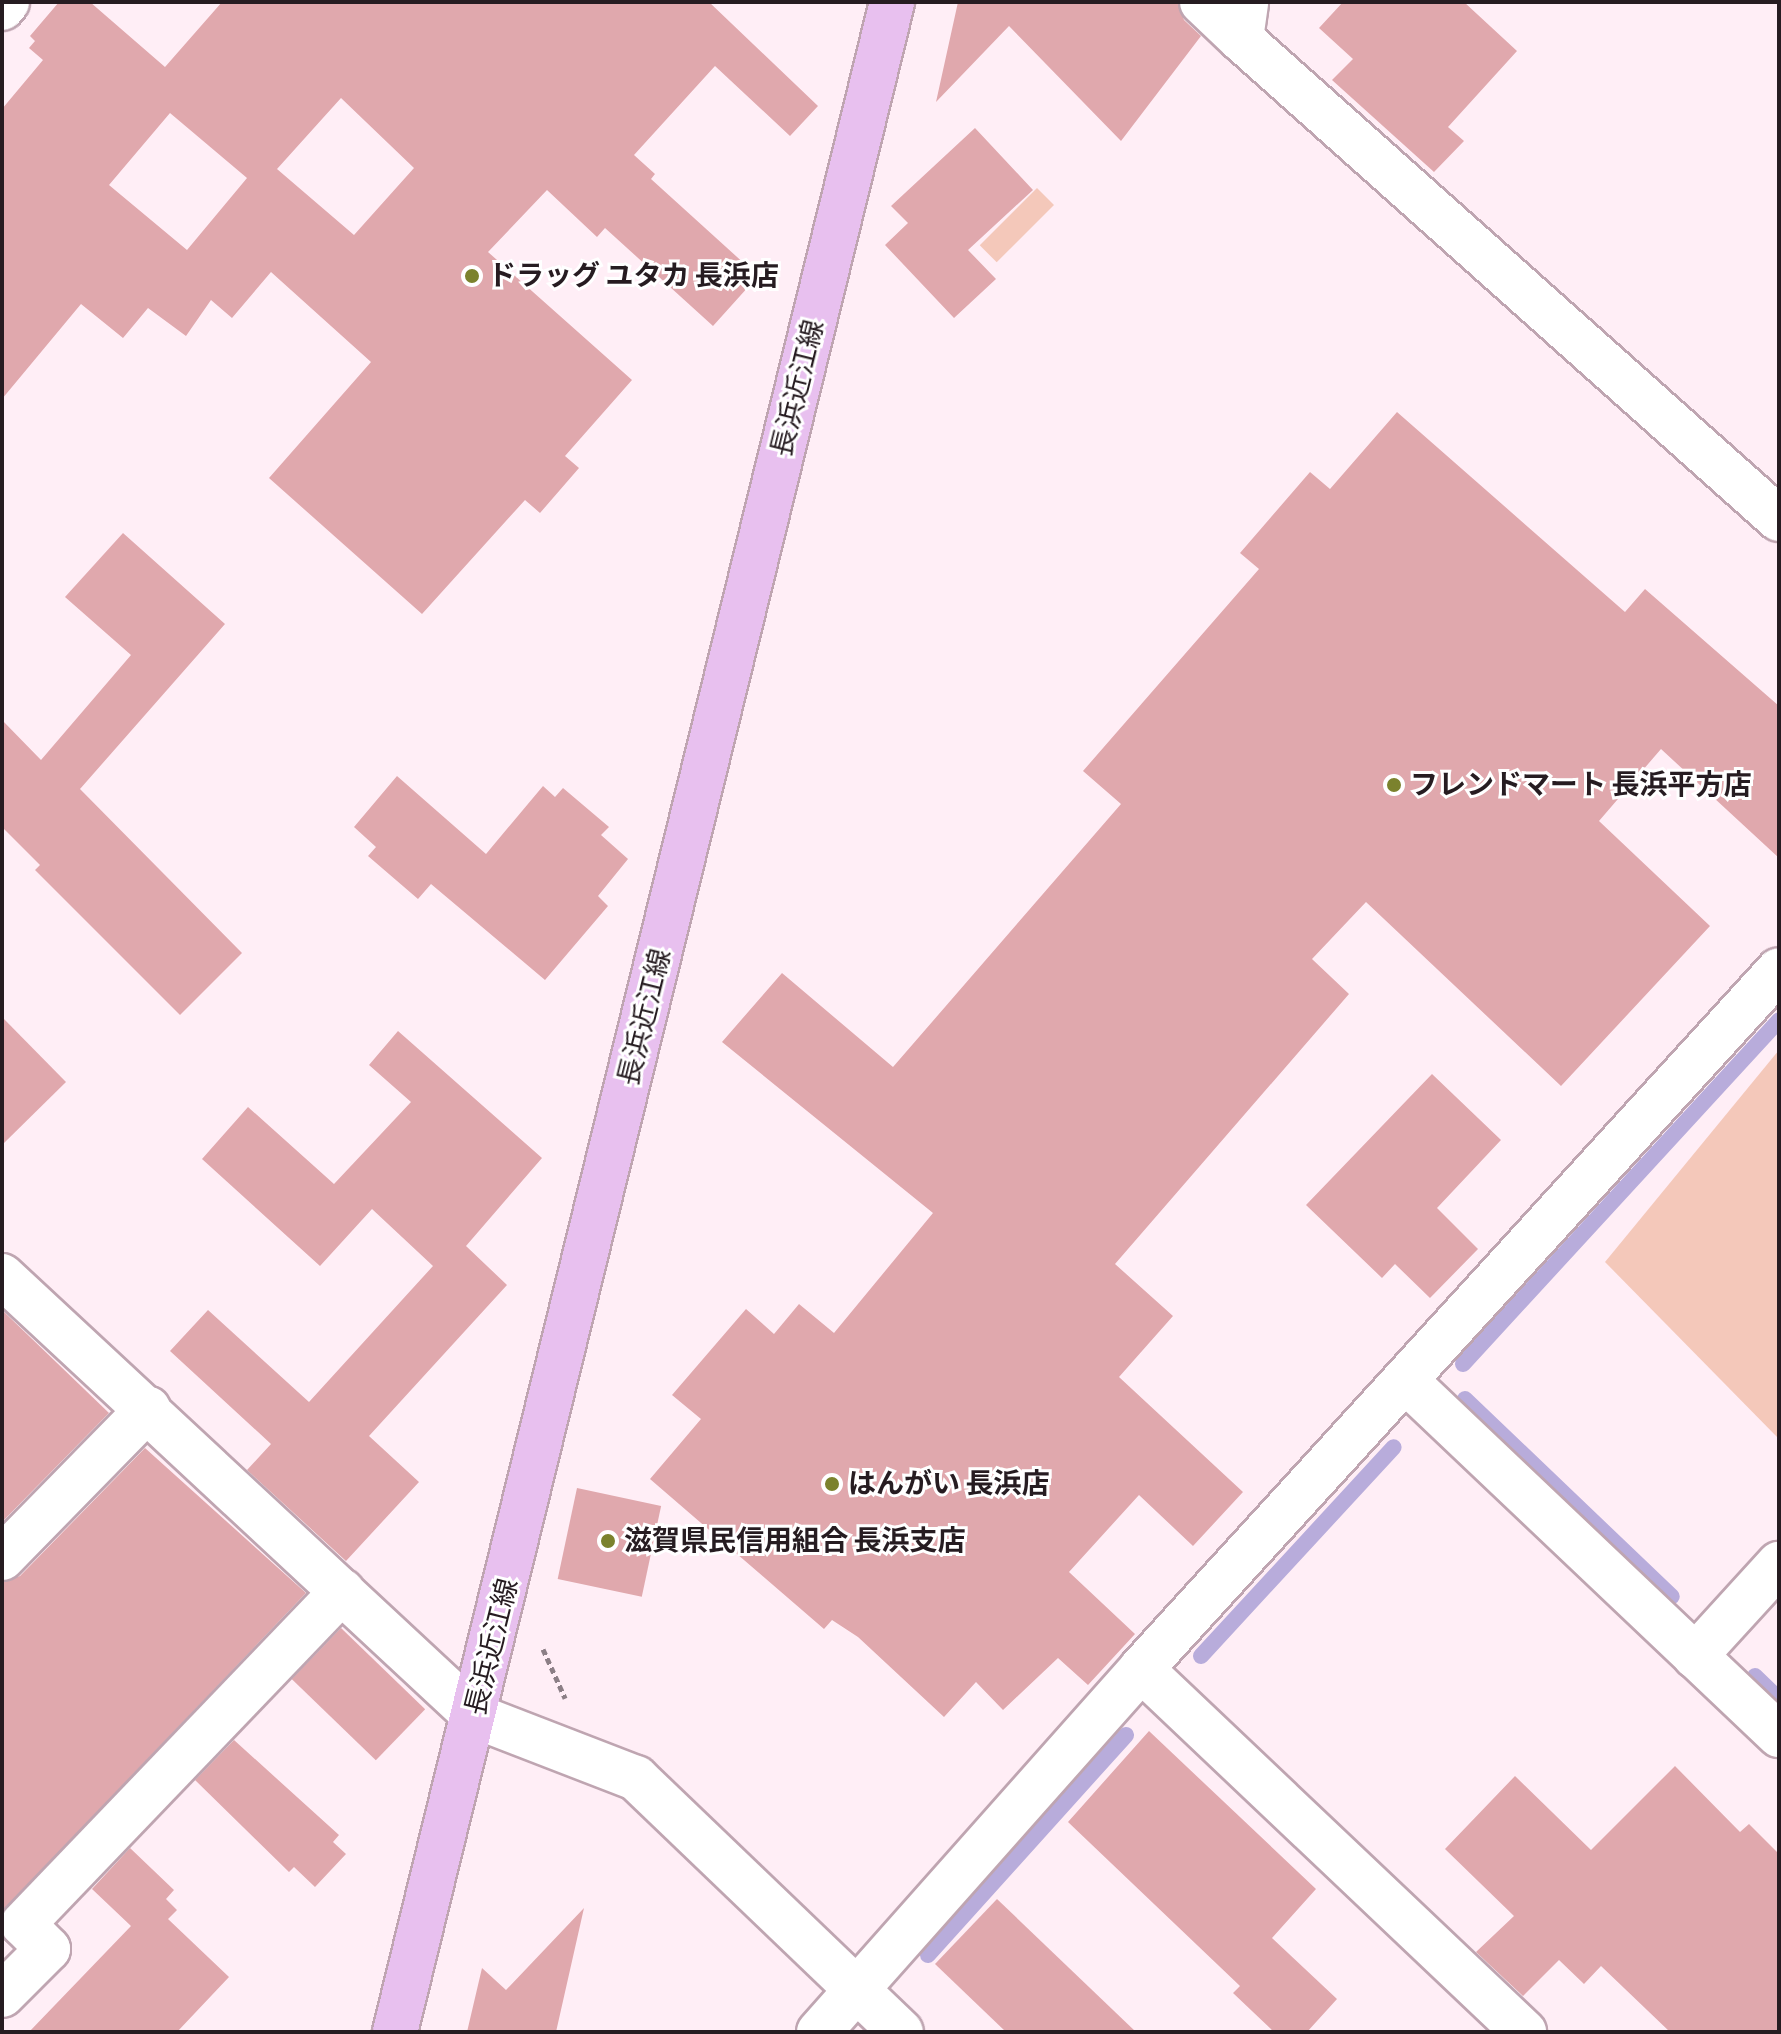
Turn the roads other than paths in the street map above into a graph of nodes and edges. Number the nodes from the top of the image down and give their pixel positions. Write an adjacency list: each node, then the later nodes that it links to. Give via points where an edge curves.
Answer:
1 (7, 2): 4 (street)
2 (892, 2): 16 (main road, 長浜近江線)
3 (1202, 2): 5 (street)
4 (2, 8)
5 (1243, 21): 6 (street)
6 (1779, 519)
7 (1779, 970): 9 (street)
8 (2, 1276): 10 (street)
9 (1407, 1382): 14 (street); 15 (street)
10 (148, 1409): 11 (street); 13 (street)
11 (2, 1558)
12 (1779, 1564): 14 (street)
13 (342, 1591): 16 (street); 19 (street, via 23,1924 48,1949)
14 (1695, 1656): 17 (street)
15 (1141, 1669): 18 (street); 23 (street)
16 (475, 1716): 18 (street, via 636,1778); 20 (main road, 長浜近江線)
17 (1779, 1735)
18 (858, 1991): 21 (street); 22 (street)
19 (2, 1995)
20 (395, 2032)
21 (819, 2032)
22 (901, 2032)
23 (1524, 2032)

